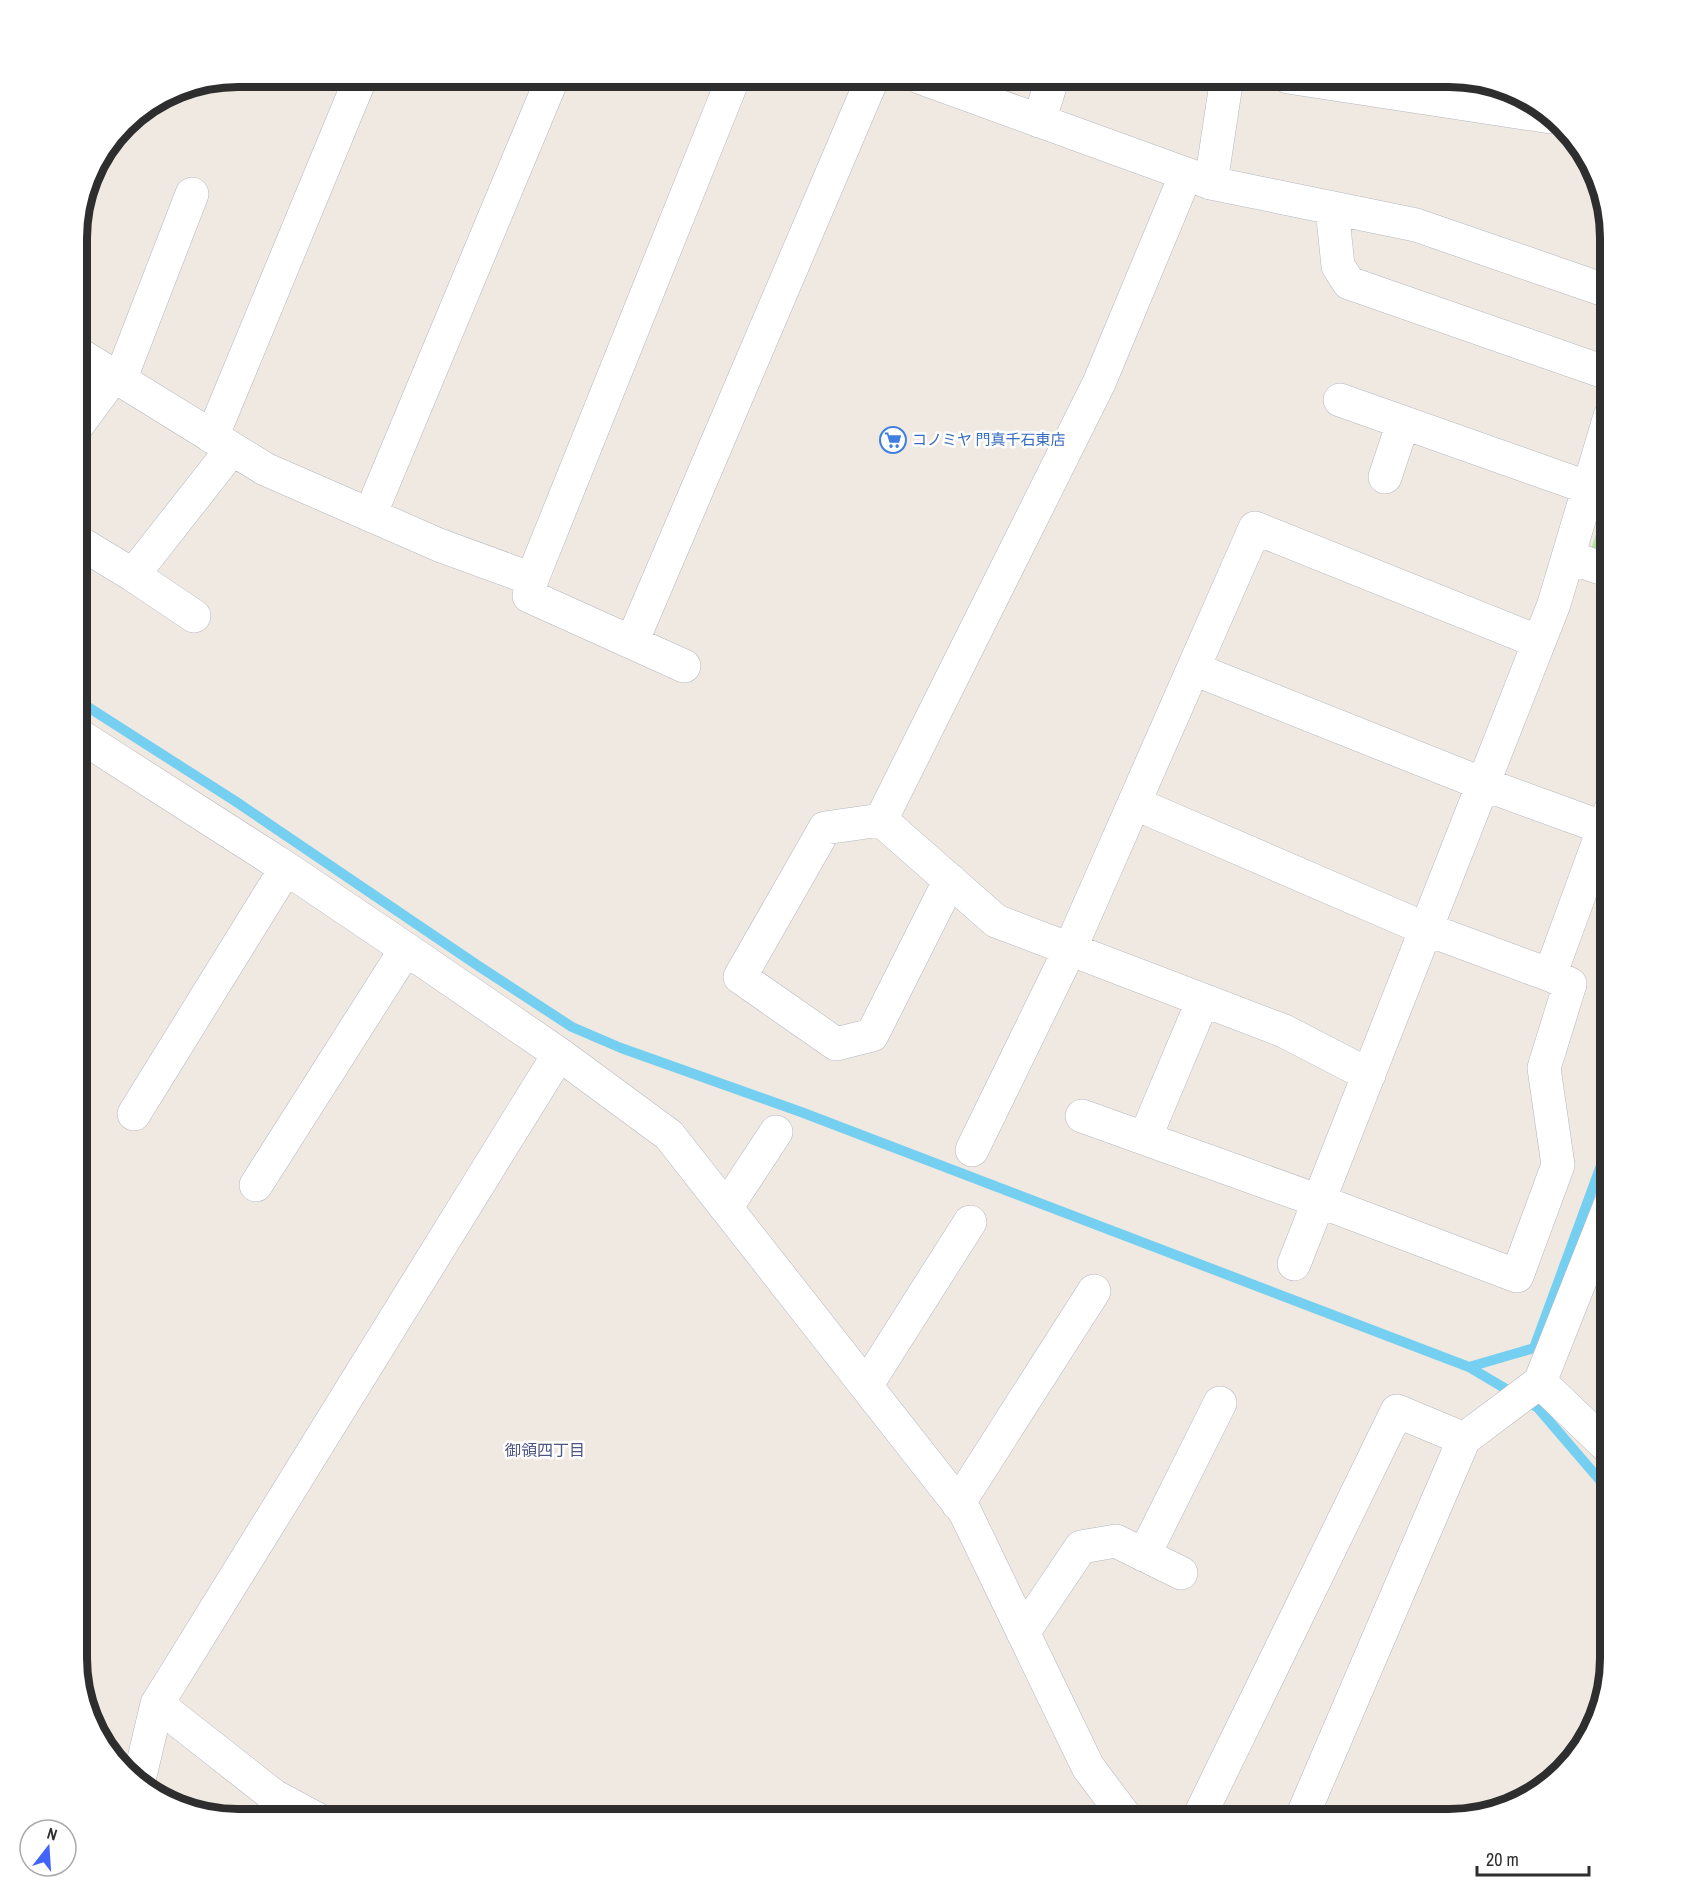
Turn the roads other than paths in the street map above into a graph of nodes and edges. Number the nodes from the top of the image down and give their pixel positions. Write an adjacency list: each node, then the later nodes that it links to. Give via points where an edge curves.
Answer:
1 (357, 87): 21 (street)
2 (549, 87): 25 (street)
3 (730, 87): 30 (street)
4 (869, 87): 32 (street)
5 (944, 87): 10 (street)
6 (1050, 87): 10 (street)
7 (1224, 87): 11 (street)
8 (1354, 87): 9 (street)
9 (1536, 115)
10 (1039, 121): 11 (street)
11 (1199, 178): 13 (street); 40 (street)
12 (192, 194): 17 (street)
13 (1332, 208): 14 (street, via 1416,225); 16 (street, via 1338,266 1349,283)
14 (1600, 288)
15 (87, 358): 17 (street)
16 (1600, 370)
17 (117, 378): 19 (street); 21 (street)
18 (1340, 400): 20 (street)
19 (87, 414)
20 (1403, 423): 23 (street); 24 (street)
21 (222, 443): 25 (street, via 265,469); 29 (street)
22 (1600, 452): 24 (street)
23 (1385, 477)
24 (1589, 488): 27 (street)
25 (370, 515): 30 (street)
26 (87, 547): 29 (street)
27 (1568, 557): 28 (street); 33 (street)
28 (1600, 567)
29 (133, 575): 31 (street)
30 (532, 579): 32 (street, via 529,596)
31 (194, 616)
32 (632, 642): 34 (street)
33 (1539, 642): 35 (street, via 1255,528); 37 (street)
34 (684, 666)
35 (1194, 669): 37 (street); 38 (street)
36 (87, 740): 42 (street)
37 (1483, 784): 39 (street); 44 (street)
38 (1134, 803): 44 (street); 46 (street)
39 (1600, 817)
40 (881, 820): 43 (street); 43 (street, via 825,828 740,977 836,1044 872,1035)
41 (1600, 838): 47 (street)
42 (286, 868): 45 (street); 51 (street)
43 (950, 880): 46 (street, via 996,921)
44 (1426, 929): 47 (street); 50 (street)
45 (406, 949): 49 (street); 56 (street)
46 (1070, 950): 48 (street); 55 (street)
47 (1550, 975): 57 (street, via 1570,984 1544,1068 1558,1165 1517,1276)
48 (1203, 1000): 50 (street, via 1284,1031); 54 (street)
49 (559, 1054): 58 (street, via 669,1135); 72 (street)
50 (1369, 1075): 57 (street)
51 (134, 1114)
52 (1082, 1116): 54 (street)
53 (776, 1132): 58 (street)
54 (1145, 1138): 57 (street)
55 (972, 1150)
56 (256, 1185)
57 (1319, 1201): 61 (street)
58 (726, 1208): 64 (street)
59 (970, 1222): 64 (street)
60 (1600, 1232): 63 (street)
61 (1294, 1264)
62 (1094, 1291): 68 (street)
63 (1540, 1382): 66 (street); 67 (street)
64 (866, 1386): 68 (street)
65 (1220, 1403): 69 (street)
66 (1464, 1439): 76 (street, via 1397,1411); 77 (street)
67 (1600, 1439)
68 (958, 1504): 71 (street)
69 (1144, 1555): 70 (street); 71 (street, via 1116,1541 1081,1546)
70 (1181, 1573)
71 (1023, 1633): 75 (street, via 1088,1767)
72 (157, 1704): 73 (street); 74 (street, via 274,1796)
73 (141, 1773)
74 (297, 1809)
75 (1119, 1809)
76 (1203, 1809)
77 (1306, 1809)

